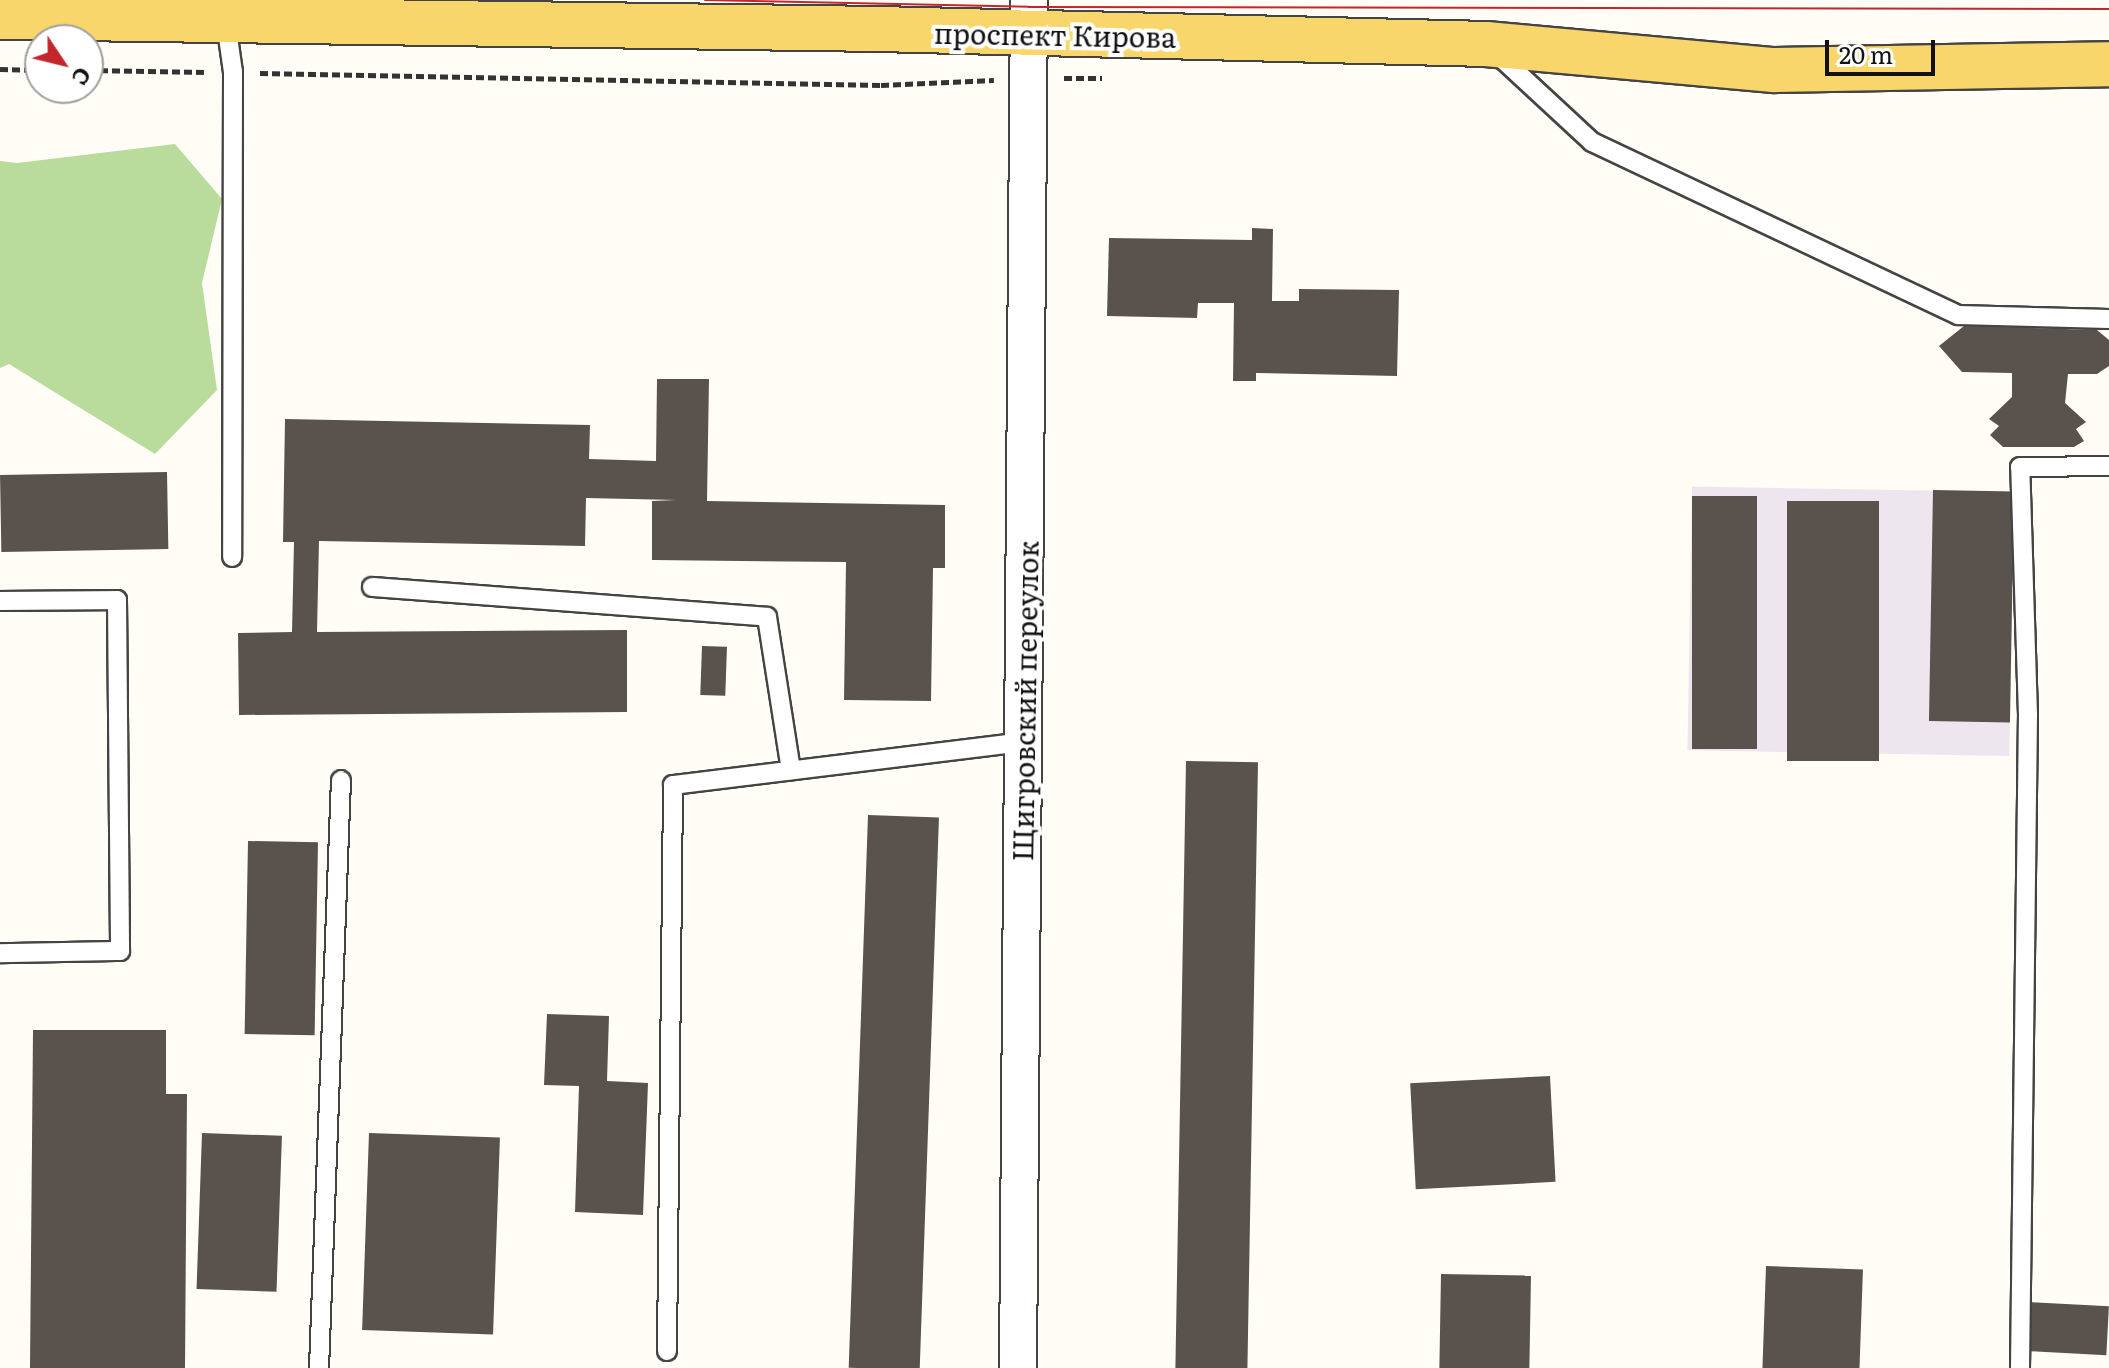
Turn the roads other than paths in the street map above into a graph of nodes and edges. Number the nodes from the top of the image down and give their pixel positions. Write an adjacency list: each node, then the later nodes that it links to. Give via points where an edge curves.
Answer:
1 (0, 17): 3 (main road, проспект Кирова)
2 (1030, 17): 3 (main road, проспект Кирова, via 878,29); 4 (main road, проспект Кирова); 11 (street, Щигровский переулок)
3 (226, 23): 8 (lane, via 233,72)
4 (1486, 44): 5 (main road, проспект Кирова, via 1774,70); 6 (lane, via 1592,142 1958,315)
5 (2109, 64)
6 (2109, 319)
7 (2109, 466): 18 (lane, via 2020,467 2028,715)
8 (232, 557)
9 (372, 587): 12 (lane, via 767,617)
10 (0, 601): 14 (lane, via 117,600 120,951)
11 (1023, 742): 12 (lane); 17 (street, Щигровский переулок)
12 (791, 770): 15 (lane, via 673,785)
13 (341, 780): 16 (lane)
14 (0, 953)
15 (667, 1351)
16 (319, 1368)
17 (1018, 1368)
18 (2020, 1368)

